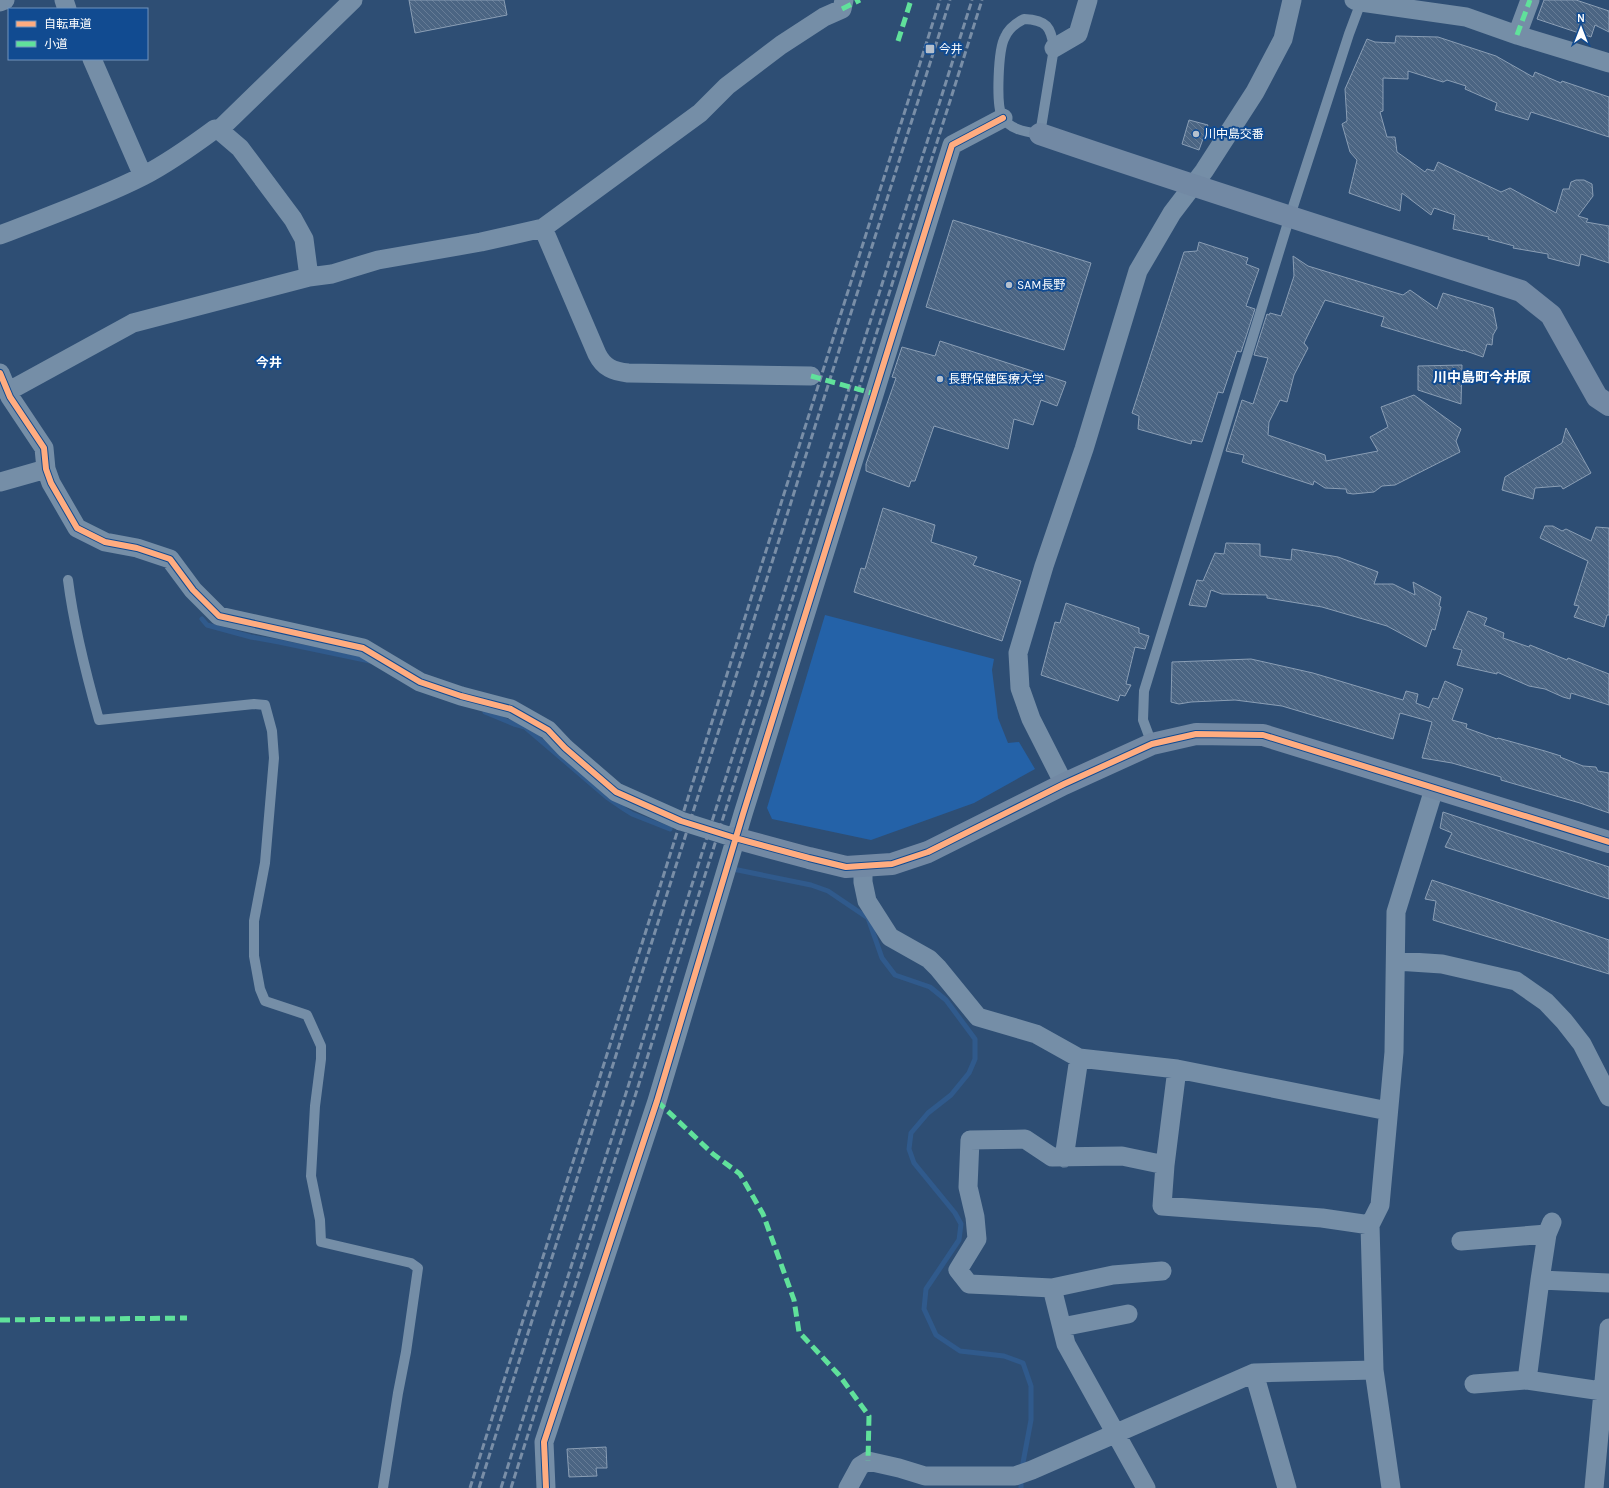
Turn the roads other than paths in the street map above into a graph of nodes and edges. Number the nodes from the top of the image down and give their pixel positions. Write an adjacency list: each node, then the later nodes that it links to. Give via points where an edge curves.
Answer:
1 (4, 0): 8 (street)
2 (353, 0): 14 (street)
3 (844, 0): 19 (street, via 842,9 824,17 781,45 727,86 700,113)
4 (1088, 0): 10 (street, via 1078,34)
5 (1292, 0): 17 (street, via 1283,39 1255,92)
6 (1530, 0): 9 (street)
7 (1357, 1): 9 (street, via 1466,17); 18 (lane, via 1349,34)
8 (0, 2)
9 (1517, 35): 12 (street)
10 (1054, 48): 13 (lane, via 1052,34 1046,24 1036,19 1024,19 1015,23 1004,38 1000,61 999,106); 15 (lane)
11 (92, 60): 16 (street)
12 (1609, 63)
13 (1003, 118): 15 (lane, via 1017,129); 32 (street, via 952,145)
14 (219, 130): 16 (street, via 215,129); 21 (street, via 240,148 293,219 304,239)
15 (1040, 134): 17 (street)
16 (143, 176): 20 (street)
17 (1193, 186): 18 (street); 30 (street, via 1172,213 1138,272 1018,653 1020,688 1031,719)
18 (1290, 216): 25 (street, via 1521,291 1551,315 1596,397); 29 (lane, via 1144,691 1143,720)
19 (542, 228): 21 (street, via 481,242 378,260); 23 (street, via 597,354 608,369 628,373)
20 (0, 235)
21 (309, 278): 24 (street, via 133,323)
22 (0, 373): 24 (street)
23 (810, 376)
24 (5, 396): 26 (street, via 44,448)
25 (1609, 405)
26 (46, 469): 27 (street); 32 (street, via 51,483 77,528 105,542 137,548 170,559 193,590 219,616 363,648 420,682 511,709 548,730 616,792 681,821)
27 (0, 482)
28 (68, 580): 57 (lane, via 80,653 99,720 265,705 272,731 274,758 265,863 254,921 254,956 260,989 265,1001 307,1015 321,1046 311,1176 320,1220 321,1242 411,1263 418,1268)
29 (1152, 744): 30 (street); 31 (street, via 1196,734 1263,735)
30 (1064, 784): 34 (street, via 928,852 892,864)
31 (1434, 789): 33 (street); 35 (street, via 1396,912)
32 (735, 838): 34 (street, via 846,867); 58 (street, via 657,1101 544,1442)
33 (1609, 842)
34 (863, 866): 36 (street, via 863,882 868,901 890,937 929,959 978,1017 1036,1034)
35 (1396, 961): 38 (street, via 1442,964 1516,981 1546,1002 1564,1021 1582,1044); 39 (street, via 1394,1052)
36 (1079, 1058): 37 (street); 40 (street)
37 (1177, 1069): 39 (street); 41 (street)
38 (1609, 1096)
39 (1388, 1111): 42 (street, via 1380,1205)
40 (1064, 1158): 41 (street, via 1122,1156); 47 (street, via 1052,1158 1025,1139 970,1140 968,1187 977,1239 958,1270 969,1284)
41 (1165, 1165): 42 (street, via 1162,1206 1322,1218)
42 (1370, 1225): 51 (street)
43 (1461, 1241): 45 (street, via 1550,1228)
44 (1162, 1271): 47 (street, via 1113,1276)
45 (1540, 1280): 46 (street); 53 (street)
46 (1609, 1283)
47 (1052, 1288): 49 (street)
48 (1128, 1314): 49 (street)
49 (1062, 1327): 56 (street, via 1066,1344)
50 (1609, 1328): 55 (street)
51 (1374, 1370): 52 (street); 62 (street)
52 (1254, 1374): 56 (street); 61 (street)
53 (1527, 1380): 54 (street); 55 (street)
54 (1474, 1384)
55 (1606, 1392): 63 (street)
56 (1116, 1434): 59 (street, via 1024,1473 925,1476 868,1461 860,1466); 60 (street)
57 (383, 1488)
58 (546, 1488)
59 (848, 1488)
60 (1146, 1488)
61 (1286, 1488)
62 (1391, 1488)
63 (1594, 1488)

